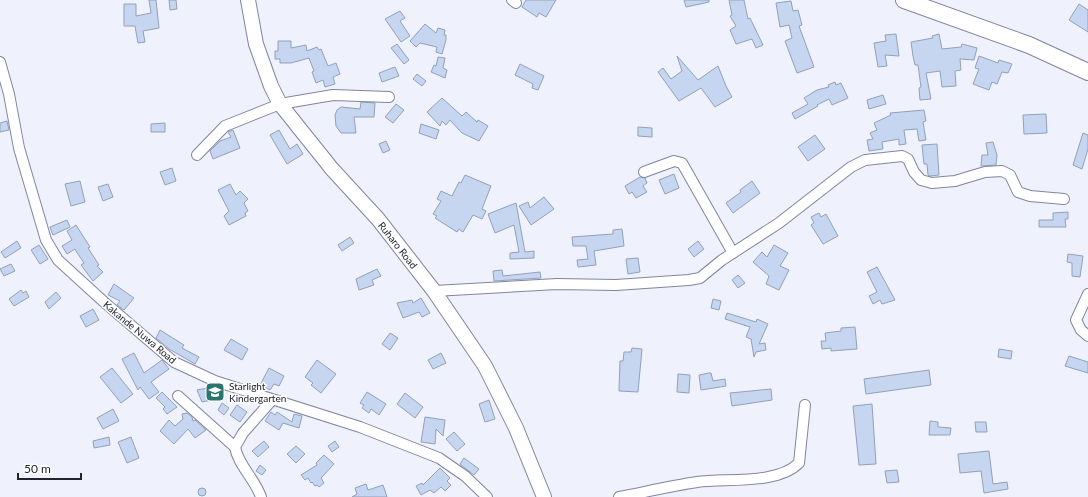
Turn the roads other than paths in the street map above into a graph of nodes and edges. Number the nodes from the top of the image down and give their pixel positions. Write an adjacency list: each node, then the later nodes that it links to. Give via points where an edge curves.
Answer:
1 (248, 0): 6 (street, Ruharo Road, via 263,67)
2 (904, 0): 4 (main road, via 1029,45)
3 (0, 62): 15 (street, Kakande Nuwa Road, via 19,148 46,240 58,260 174,362 215,381)
4 (1088, 72)
5 (389, 97): 6 (street, via 333,95)
6 (280, 104): 7 (street, via 225,126); 11 (street, Ruharo Road, via 332,169 378,219)
7 (197, 155)
8 (644, 172): 10 (street, via 674,161 682,163)
9 (1064, 199): 10 (street, via 1030,196 1018,192 1010,175 1002,172 985,172 955,181 932,183 921,180 908,159 902,156 865,160 851,167 779,223)
10 (733, 253): 11 (street, via 700,278 689,280)
11 (434, 291): 20 (street, Ruharo Road, via 486,366)
12 (1088, 294): 13 (street, via 1076,320)
13 (1088, 336)
14 (178, 396): 17 (street)
15 (272, 400): 17 (street, via 237,441); 19 (street, Kakande Nuwa Road, via 360,427 439,458 465,476)
16 (805, 405): 21 (street, via 799,463 792,471 768,476 697,482)
17 (235, 447): 18 (street, via 236,454 253,479)
18 (261, 497)
19 (487, 497)
20 (544, 497)
21 (619, 497)

